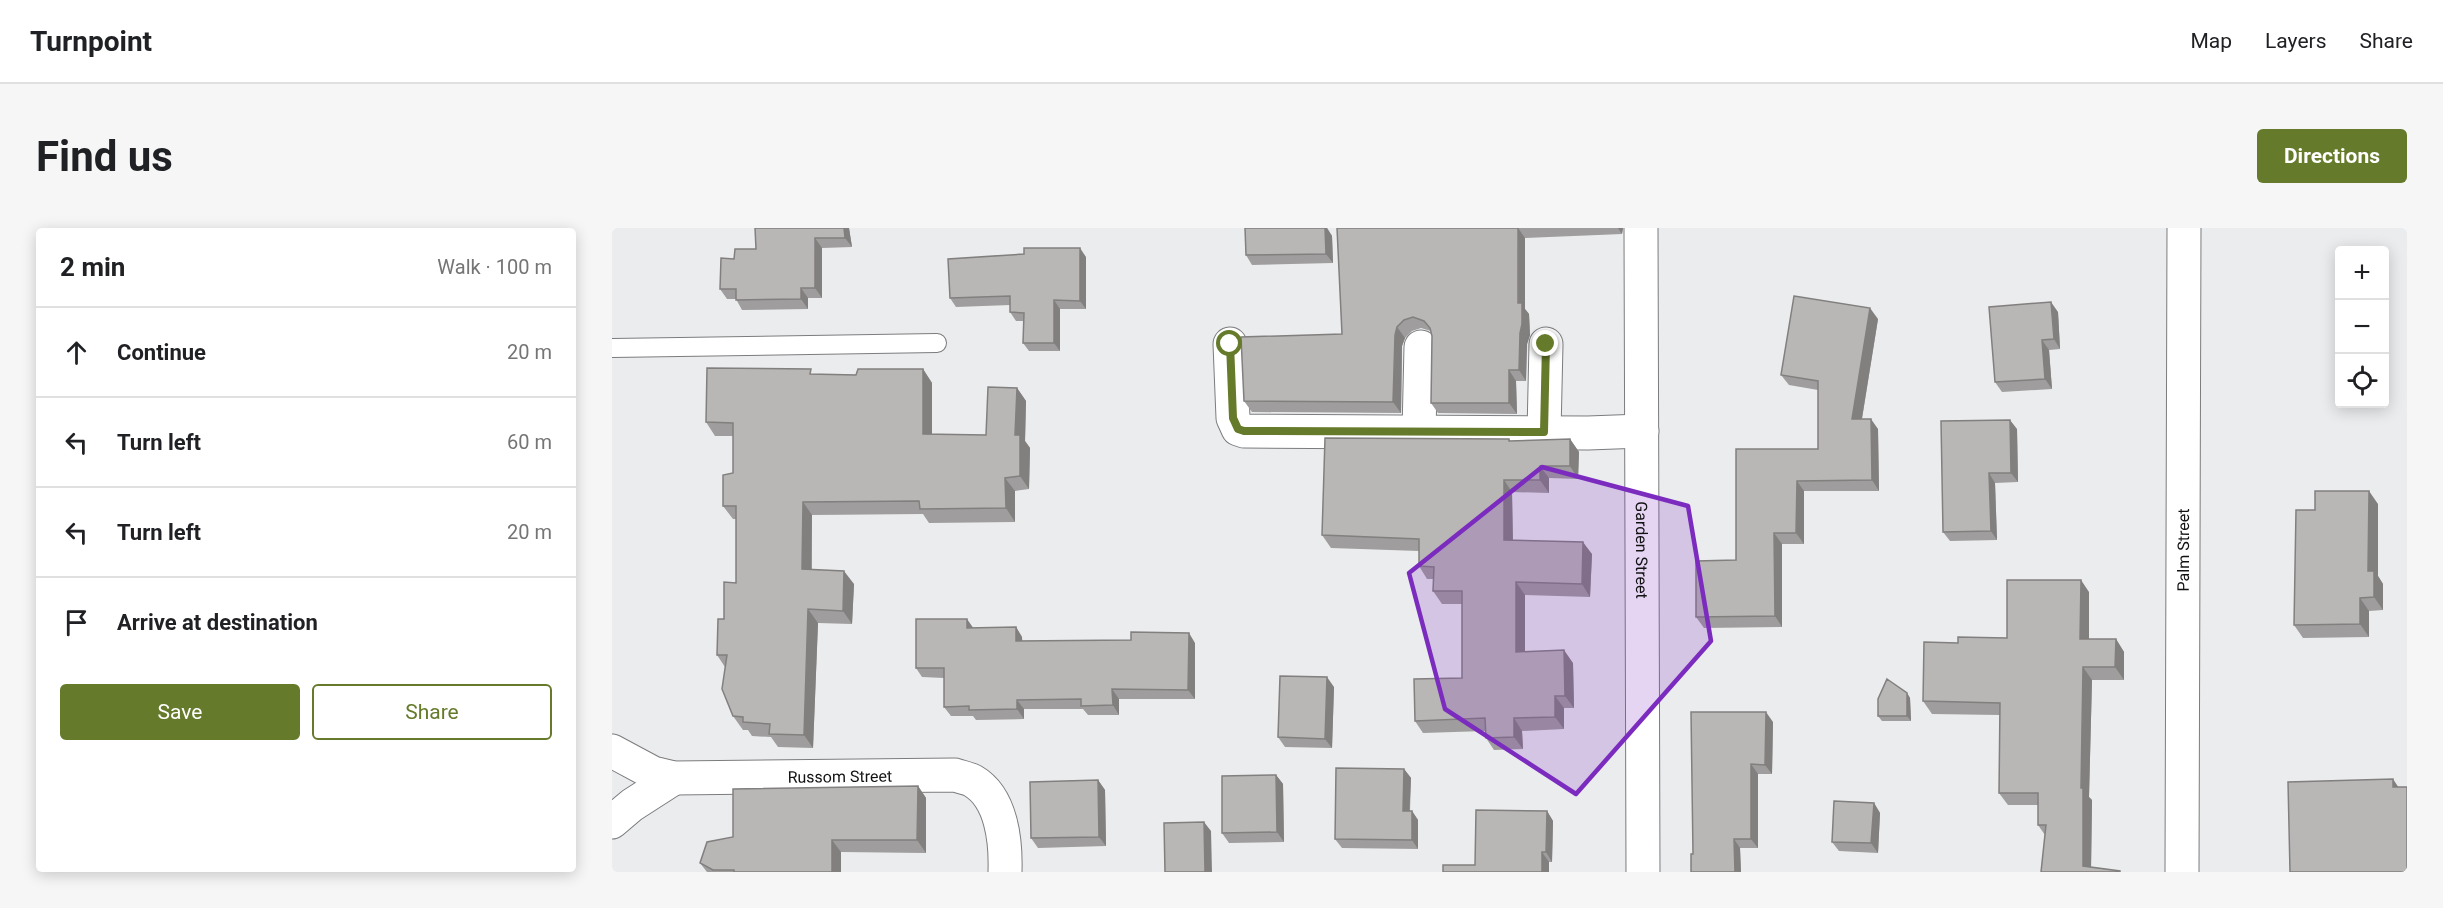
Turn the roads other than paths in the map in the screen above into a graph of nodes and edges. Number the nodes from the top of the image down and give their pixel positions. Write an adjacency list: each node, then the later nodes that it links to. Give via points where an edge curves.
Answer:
1 (1641, 228): 9 (street, Garden Street)
2 (2184, 228): 16 (street, Palm Street)
3 (937, 343): 7 (lane)
4 (1230, 344): 8 (street, via 1233,418 1238,429)
5 (1546, 344): 10 (street)
6 (1421, 347): 8 (street)
7 (612, 348)
8 (1419, 431): 10 (street)
9 (1642, 431): 10 (street); 15 (street, Garden Street)
10 (1544, 432)
11 (612, 751): 12 (street, Russom Street, via 653,773)
12 (674, 778): 13 (street); 14 (street, Russom Street, via 955,775 973,781 989,797 1000,819 1006,849)
13 (612, 822)
14 (1005, 872)
15 (1643, 872)
16 (2182, 872)

